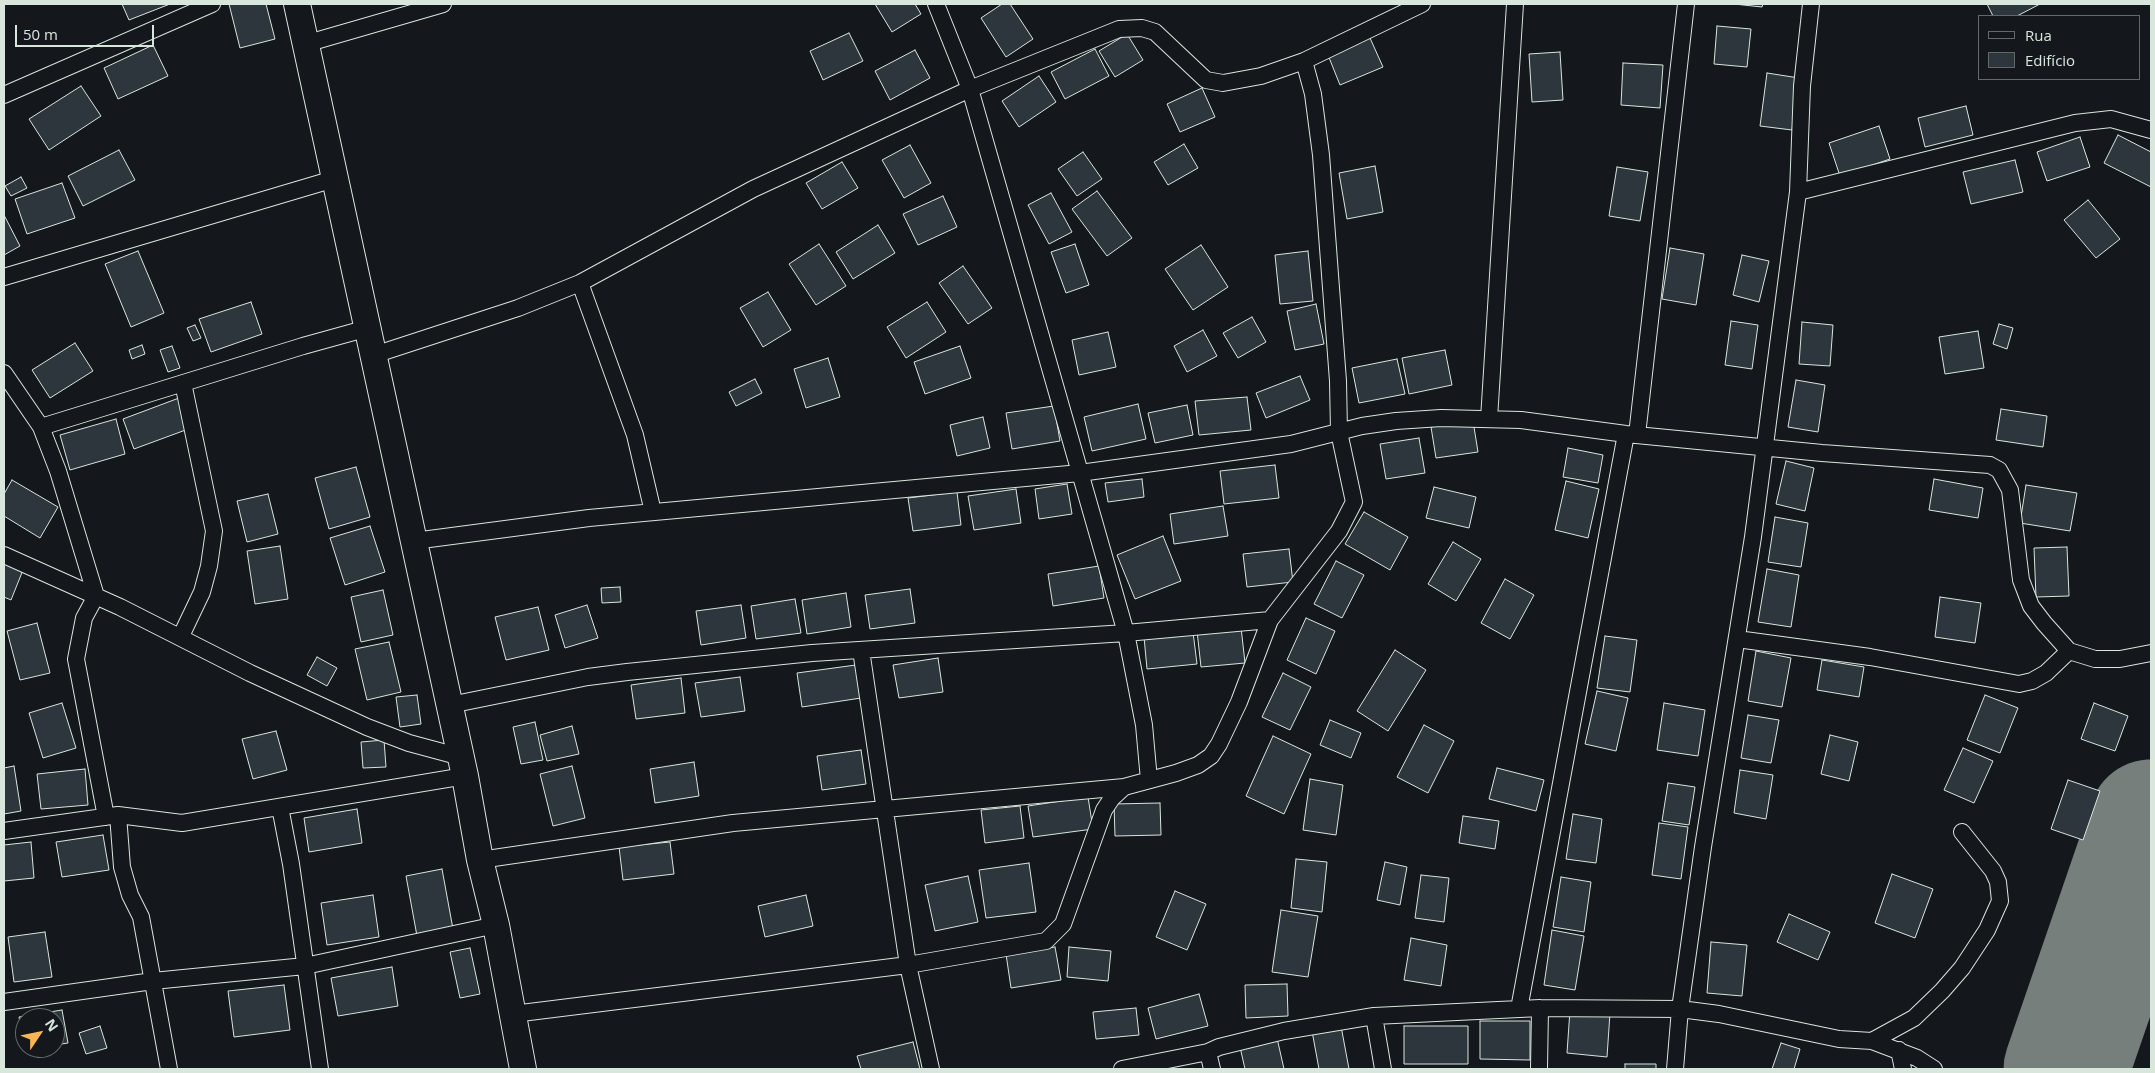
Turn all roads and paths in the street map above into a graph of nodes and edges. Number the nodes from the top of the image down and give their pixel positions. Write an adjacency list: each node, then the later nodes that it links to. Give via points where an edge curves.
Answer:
1 (212, 4): 12 (street)
2 (297, 4): 9 (main road)
3 (443, 4): 9 (street)
4 (936, 4): 11 (street)
5 (1422, 4): 10 (street)
6 (1514, 4): 22 (street)
7 (1686, 4): 25 (street)
8 (1811, 4): 15 (street, via 1802,86)
9 (305, 44): 14 (main road)
10 (1304, 61): 11 (street, via 1261,76 1223,83 1206,80 1155,32 1142,28 1118,29); 24 (street, via 1321,155)
11 (970, 89): 17 (street, via 753,189); 27 (street)
12 (4, 95)
13 (2151, 130): 15 (street, via 2111,119 2075,123)
14 (334, 179): 16 (street); 18 (main road)
15 (1798, 192): 26 (street)
16 (4, 277)
17 (580, 283): 19 (street, via 518,308); 28 (street, via 635,435)
18 (368, 328): 19 (main road); 21 (street)
19 (374, 355): 29 (main road)
20 (4, 373): 23 (street)
21 (183, 383): 23 (street); 34 (street, via 214,531 202,592)
22 (1488, 418): 24 (street, via 1396,421); 25 (street)
23 (41, 428): 31 (street)
24 (1339, 432): 27 (street, via 1291,444); 32 (street, via 1354,502 1350,513)
25 (1632, 434): 26 (street); 55 (street)
26 (1765, 446): 35 (street); 37 (street, via 1990,465 1999,470 2010,490 2025,594 2031,606)
27 (1080, 473): 28 (street); 33 (street)
28 (653, 512): 29 (street)
29 (414, 541): 39 (main road)
30 (4, 555): 31 (street)
31 (96, 596): 34 (street); 45 (street, via 84,618 76,659)
32 (1270, 620): 33 (street); 41 (street, via 1239,702 1211,756 1198,765)
33 (1126, 633): 36 (street); 41 (street, via 1144,725)
34 (181, 636): 40 (street, via 250,673 367,727)
35 (1737, 639): 37 (street, via 1870,657 2019,684 2046,673); 56 (street, via 1721,724)
36 (861, 650): 39 (street, via 588,677); 44 (street)
37 (2069, 651): 38 (street, via 2095,659 2120,659)
38 (2151, 653)
39 (450, 706): 40 (main road)
40 (463, 766): 43 (street); 48 (main road)
41 (1149, 780): 42 (street)
42 (1124, 787): 44 (street); 50 (street, via 1104,810 1063,924 1046,941)
43 (280, 807): 45 (street, via 182,823); 51 (street)
44 (885, 810): 48 (street, via 732,823); 50 (street)
45 (112, 816): 46 (street); 52 (street, via 130,895 141,917)
46 (4, 831)
47 (1962, 832): 59 (street, via 1993,871 2000,901 1987,930 1942,991 1914,1018)
48 (480, 860): 49 (main road)
49 (496, 924): 51 (street); 57 (main road)
50 (908, 965): 57 (street); 65 (street)
51 (305, 966): 52 (street); 63 (street)
52 (153, 981): 53 (street); 62 (street)
53 (4, 1002)
54 (1540, 1008): 55 (street); 56 (street); 69 (street)
55 (1519, 1009): 58 (street)
56 (1680, 1009): 59 (street, via 1839,1039); 70 (street)
57 (512, 1014): 64 (main road)
58 (1374, 1016): 61 (street, via 1284,1031); 68 (street)
59 (1872, 1041): 60 (street)
60 (1899, 1050): 71 (street); 72 (street)
61 (1208, 1052): 66 (street); 67 (street)
62 (169, 1069)
63 (320, 1069)
64 (523, 1069)
65 (931, 1069)
66 (1122, 1069)
67 (1212, 1069)
68 (1383, 1069)
69 (1539, 1069)
70 (1675, 1069)
71 (1903, 1069)
72 (1934, 1069)

